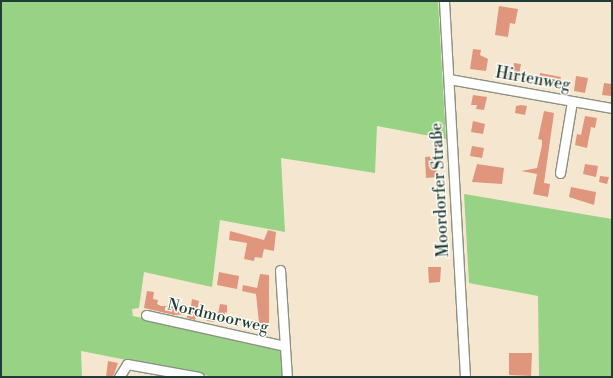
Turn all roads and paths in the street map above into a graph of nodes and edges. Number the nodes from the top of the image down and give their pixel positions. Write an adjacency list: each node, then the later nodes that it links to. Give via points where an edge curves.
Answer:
1 (444, 1): 2 (street, Moordorfer Straße)
2 (449, 79): 3 (street, Hirtenweg); 12 (street, Moordorfer Straße)
3 (572, 101): 4 (street, Hirtenweg); 5 (street)
4 (612, 108)
5 (560, 173)
6 (280, 270): 8 (street, Nordmoorweg)
7 (146, 315): 8 (street, Nordmoorweg)
8 (285, 346): 11 (street, Nordmoorweg)
9 (118, 377): 10 (street, via 127,364)
10 (199, 377)
11 (287, 377)
12 (465, 377)

